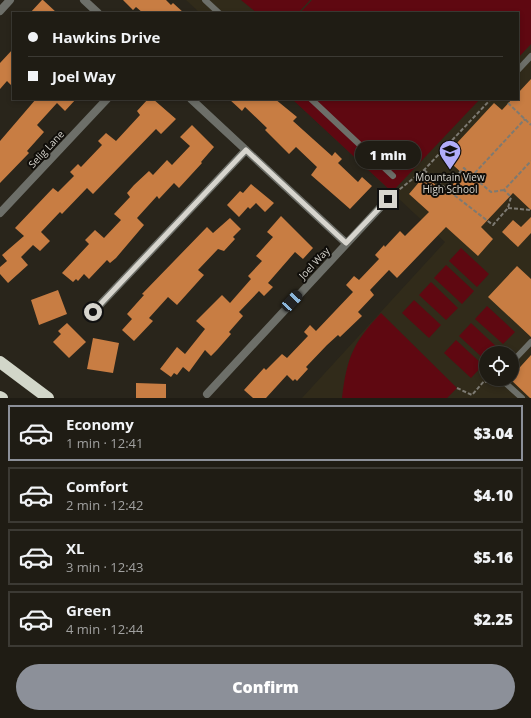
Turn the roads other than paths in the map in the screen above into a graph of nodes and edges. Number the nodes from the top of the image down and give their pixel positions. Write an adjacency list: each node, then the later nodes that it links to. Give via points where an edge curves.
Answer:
1 (10, 0): 4 (street)
2 (84, 0): 5 (street)
3 (205, 0): 6 (lane)
4 (0, 11)
5 (97, 12)
6 (218, 12)
7 (531, 56): 8 (lane)
8 (519, 69)
9 (106, 100): 15 (street, Selig Lane)
10 (192, 100): 12 (street)
11 (312, 100): 13 (lane)
12 (246, 150): 16 (street); 17 (street)
13 (393, 176)
14 (388, 199): 16 (street, Joel Way)
15 (0, 213)
16 (346, 243): 22 (street, Joel Way)
17 (93, 312)
18 (531, 342): 19 (lane)
19 (519, 355)
20 (0, 362): 23 (highway)
21 (509, 386): 24 (lane)
22 (207, 394)
23 (48, 398)
24 (522, 398)

